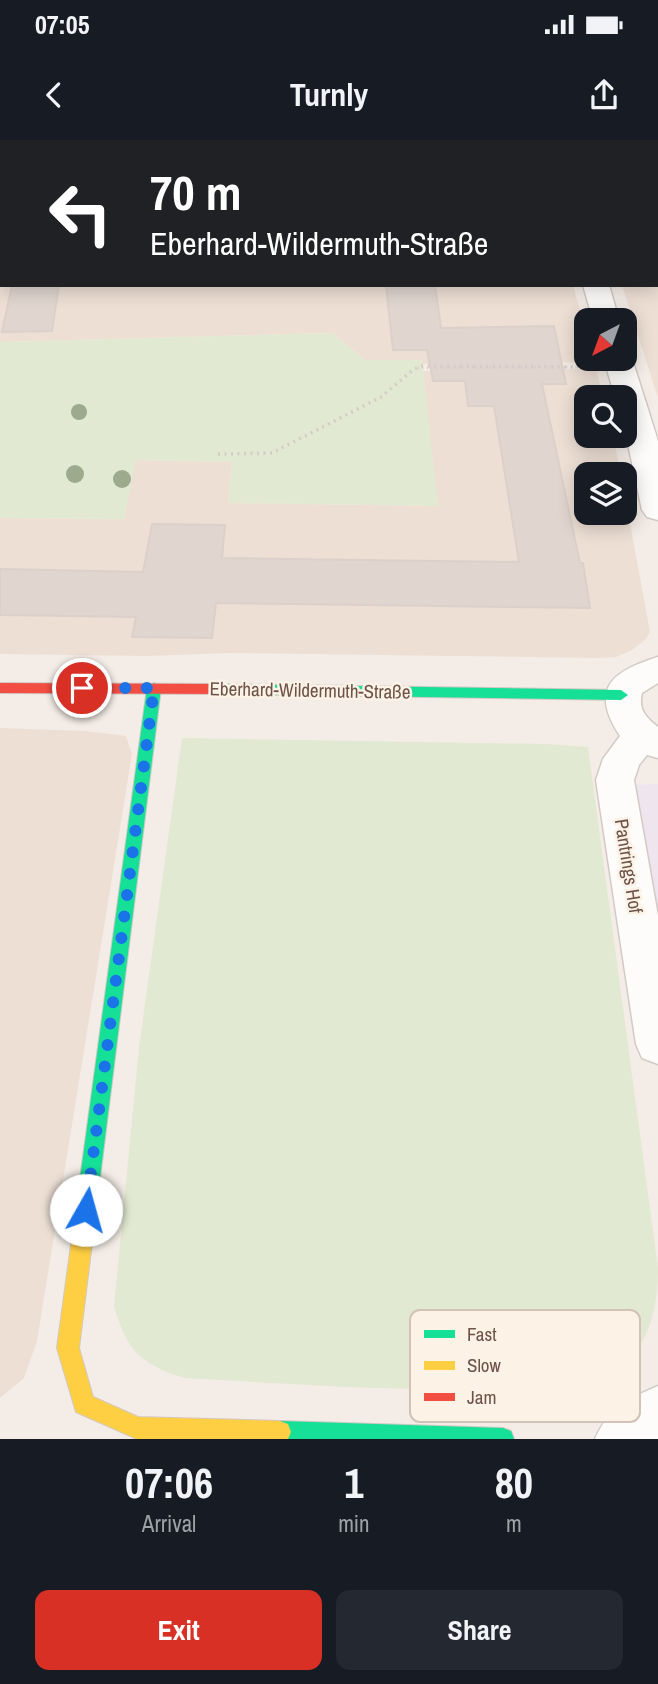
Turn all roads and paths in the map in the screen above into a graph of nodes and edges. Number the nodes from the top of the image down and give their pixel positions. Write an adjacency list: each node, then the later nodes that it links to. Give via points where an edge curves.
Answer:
1 (597, 287): 2 (street)
2 (603, 308)
3 (574, 364): 5 (path, via 422,366 382,397 272,453)
4 (621, 371): 6 (street)
5 (218, 454)
6 (658, 510)
7 (658, 670): 10 (street, via 629,681)
8 (0, 688): 9 (street, Eberhard-Wildermuth-Straße)
9 (154, 688): 10 (street, Eberhard-Wildermuth-Straße); 14 (street, via 68,1348 84,1404 137,1427)
10 (621, 695): 11 (street, via 624,716)
11 (649, 740): 12 (street, Pantrings Hof, via 622,759 615,780)
12 (658, 1044)
13 (658, 1413): 15 (street)
14 (503, 1439)
15 (622, 1439)

